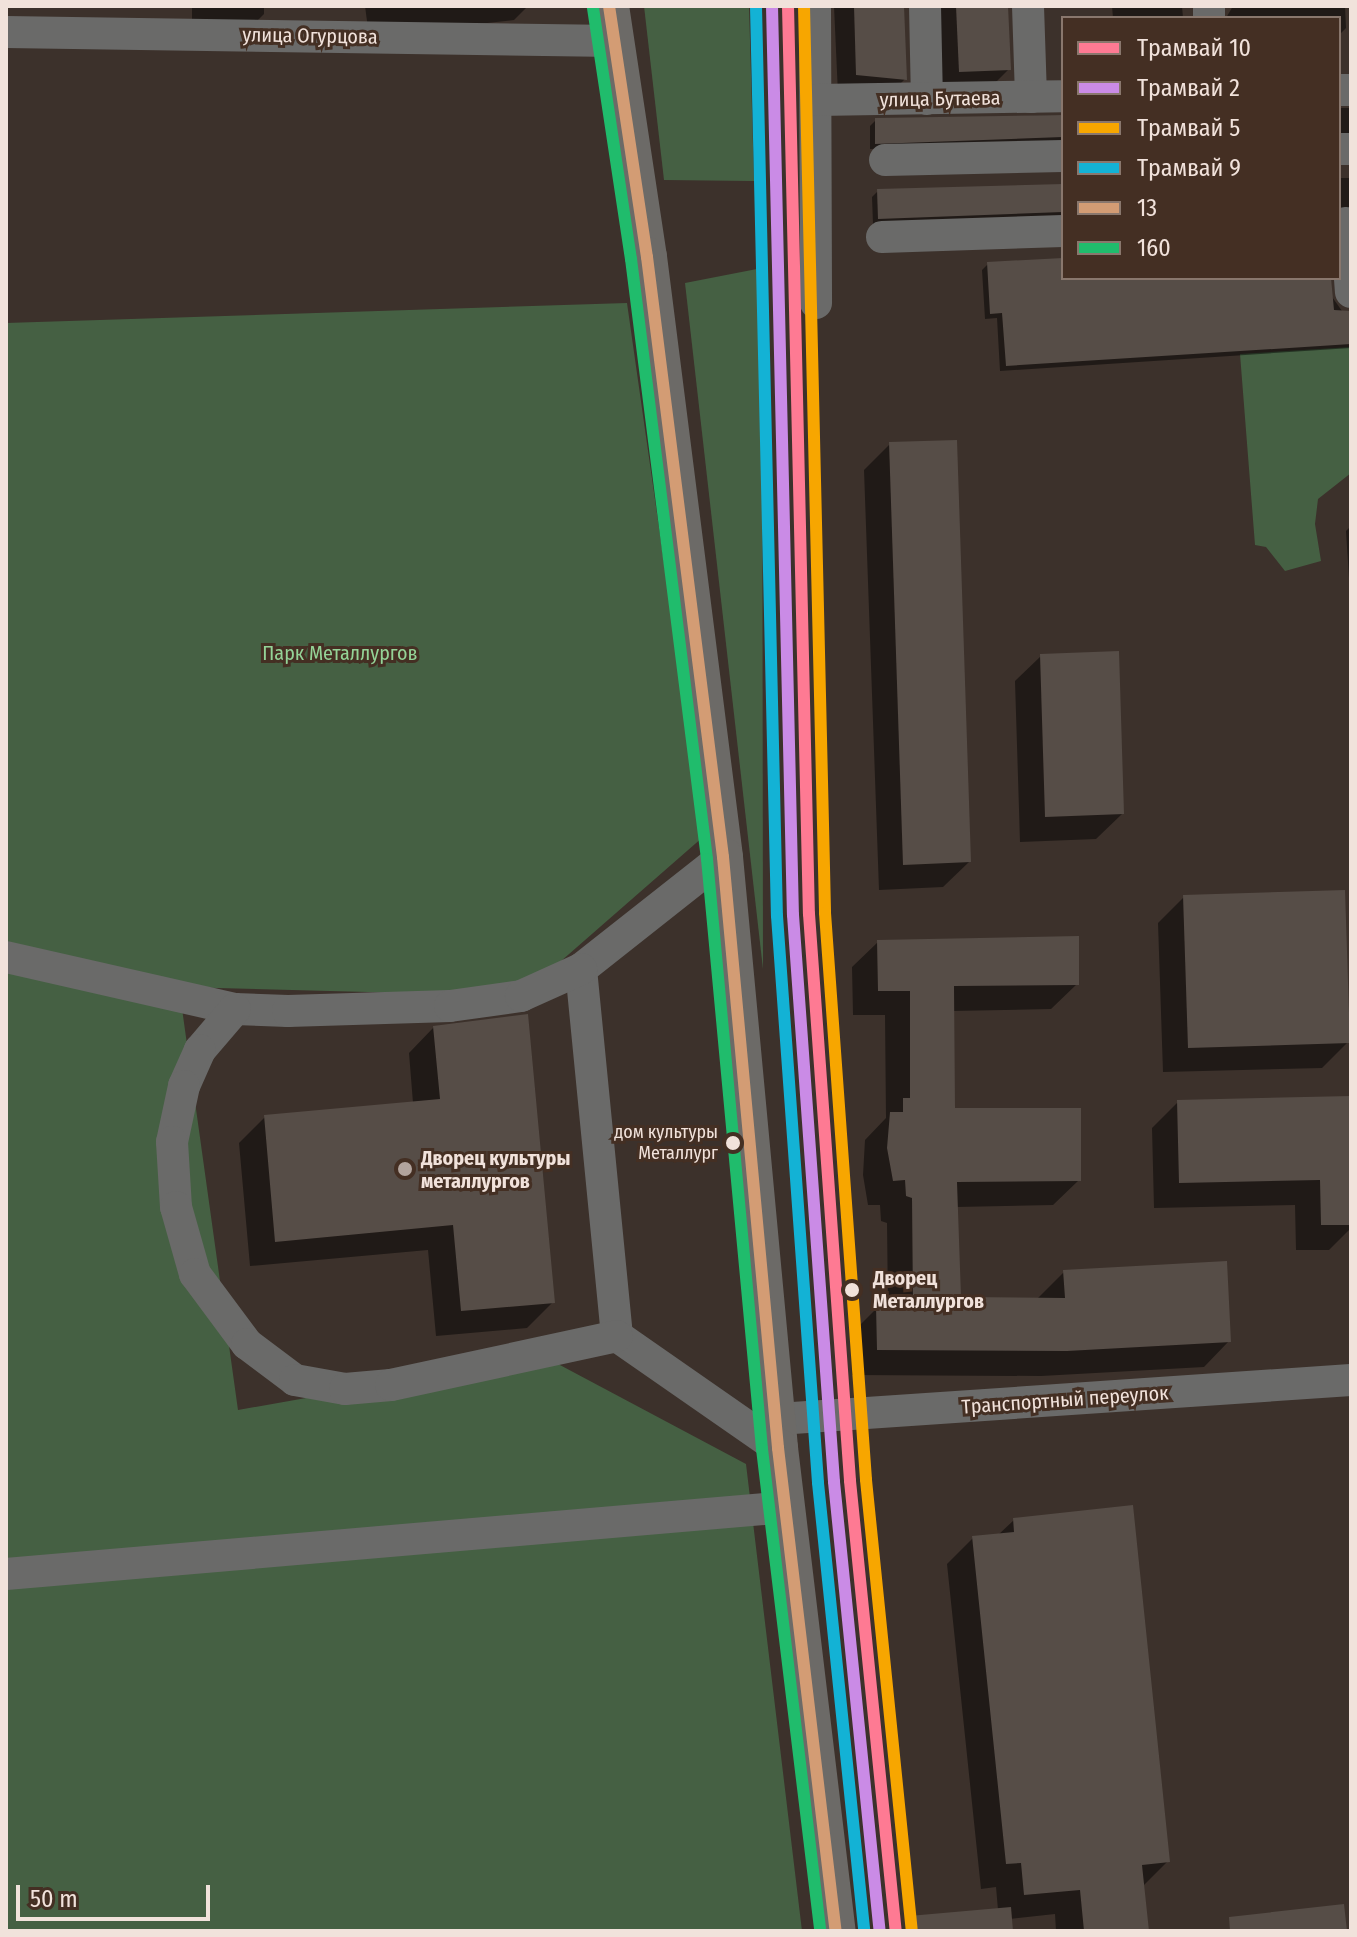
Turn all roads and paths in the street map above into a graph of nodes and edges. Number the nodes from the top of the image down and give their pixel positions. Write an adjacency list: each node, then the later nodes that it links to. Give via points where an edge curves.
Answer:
1 (815, 6): 9 (street)
2 (925, 6): 8 (street)
3 (1028, 6): 7 (street)
4 (612, 23): 5 (street, улица Огурцова); 17 (main road)
5 (6, 32)
6 (1061, 96): 7 (street, улица Бутаева)
7 (1031, 97): 8 (street, улица Бутаева)
8 (927, 99): 9 (street, улица Бутаева)
9 (817, 100): 16 (street)
10 (1061, 156): 11 (street)
11 (885, 160)
12 (1345, 223): 15 (street)
13 (1061, 231): 14 (street)
14 (882, 237)
15 (1351, 292)
16 (816, 303)
17 (723, 857): 19 (street); 23 (main road)
18 (6, 957): 20 (street)
19 (581, 969): 20 (street, via 521,996 450,1006); 21 (street)
20 (235, 1009): 21 (street, via 200,1050 184,1086 172,1142 176,1207 195,1274 247,1344 295,1380 345,1389 391,1385)
21 (617, 1336): 23 (street)
22 (1351, 1380): 23 (street, Транспортный переулок)
23 (778, 1434): 24 (main road)
24 (787, 1507): 25 (street); 26 (main road)
25 (6, 1574)
26 (836, 1931)

